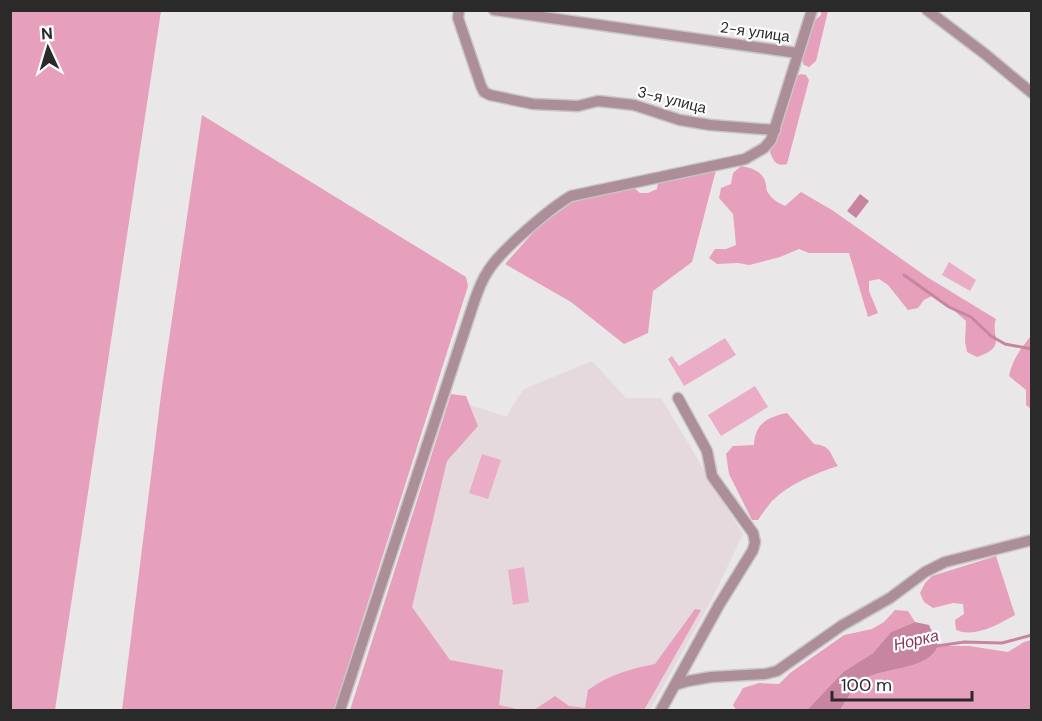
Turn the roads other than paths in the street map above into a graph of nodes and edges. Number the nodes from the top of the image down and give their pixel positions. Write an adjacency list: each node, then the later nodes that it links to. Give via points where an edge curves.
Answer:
1 (459, 10): 7 (street, 3-я улица, via 458,18 477,76 484,92 490,95 533,104 578,106 598,101 634,105 680,120)
2 (495, 10): 5 (street, 2-я улица)
3 (812, 10): 5 (street)
4 (927, 10): 6 (street)
5 (797, 53): 7 (street)
6 (1032, 93)
7 (775, 130): 11 (street, via 764,148 745,159 579,194 556,205 488,271 472,305)
8 (678, 398): 10 (street, via 707,451 712,476 753,533 755,542)
9 (1032, 540): 10 (street, via 945,562 925,572 777,671 711,677)
10 (675, 685): 12 (street)
11 (340, 711)
12 (661, 711)

